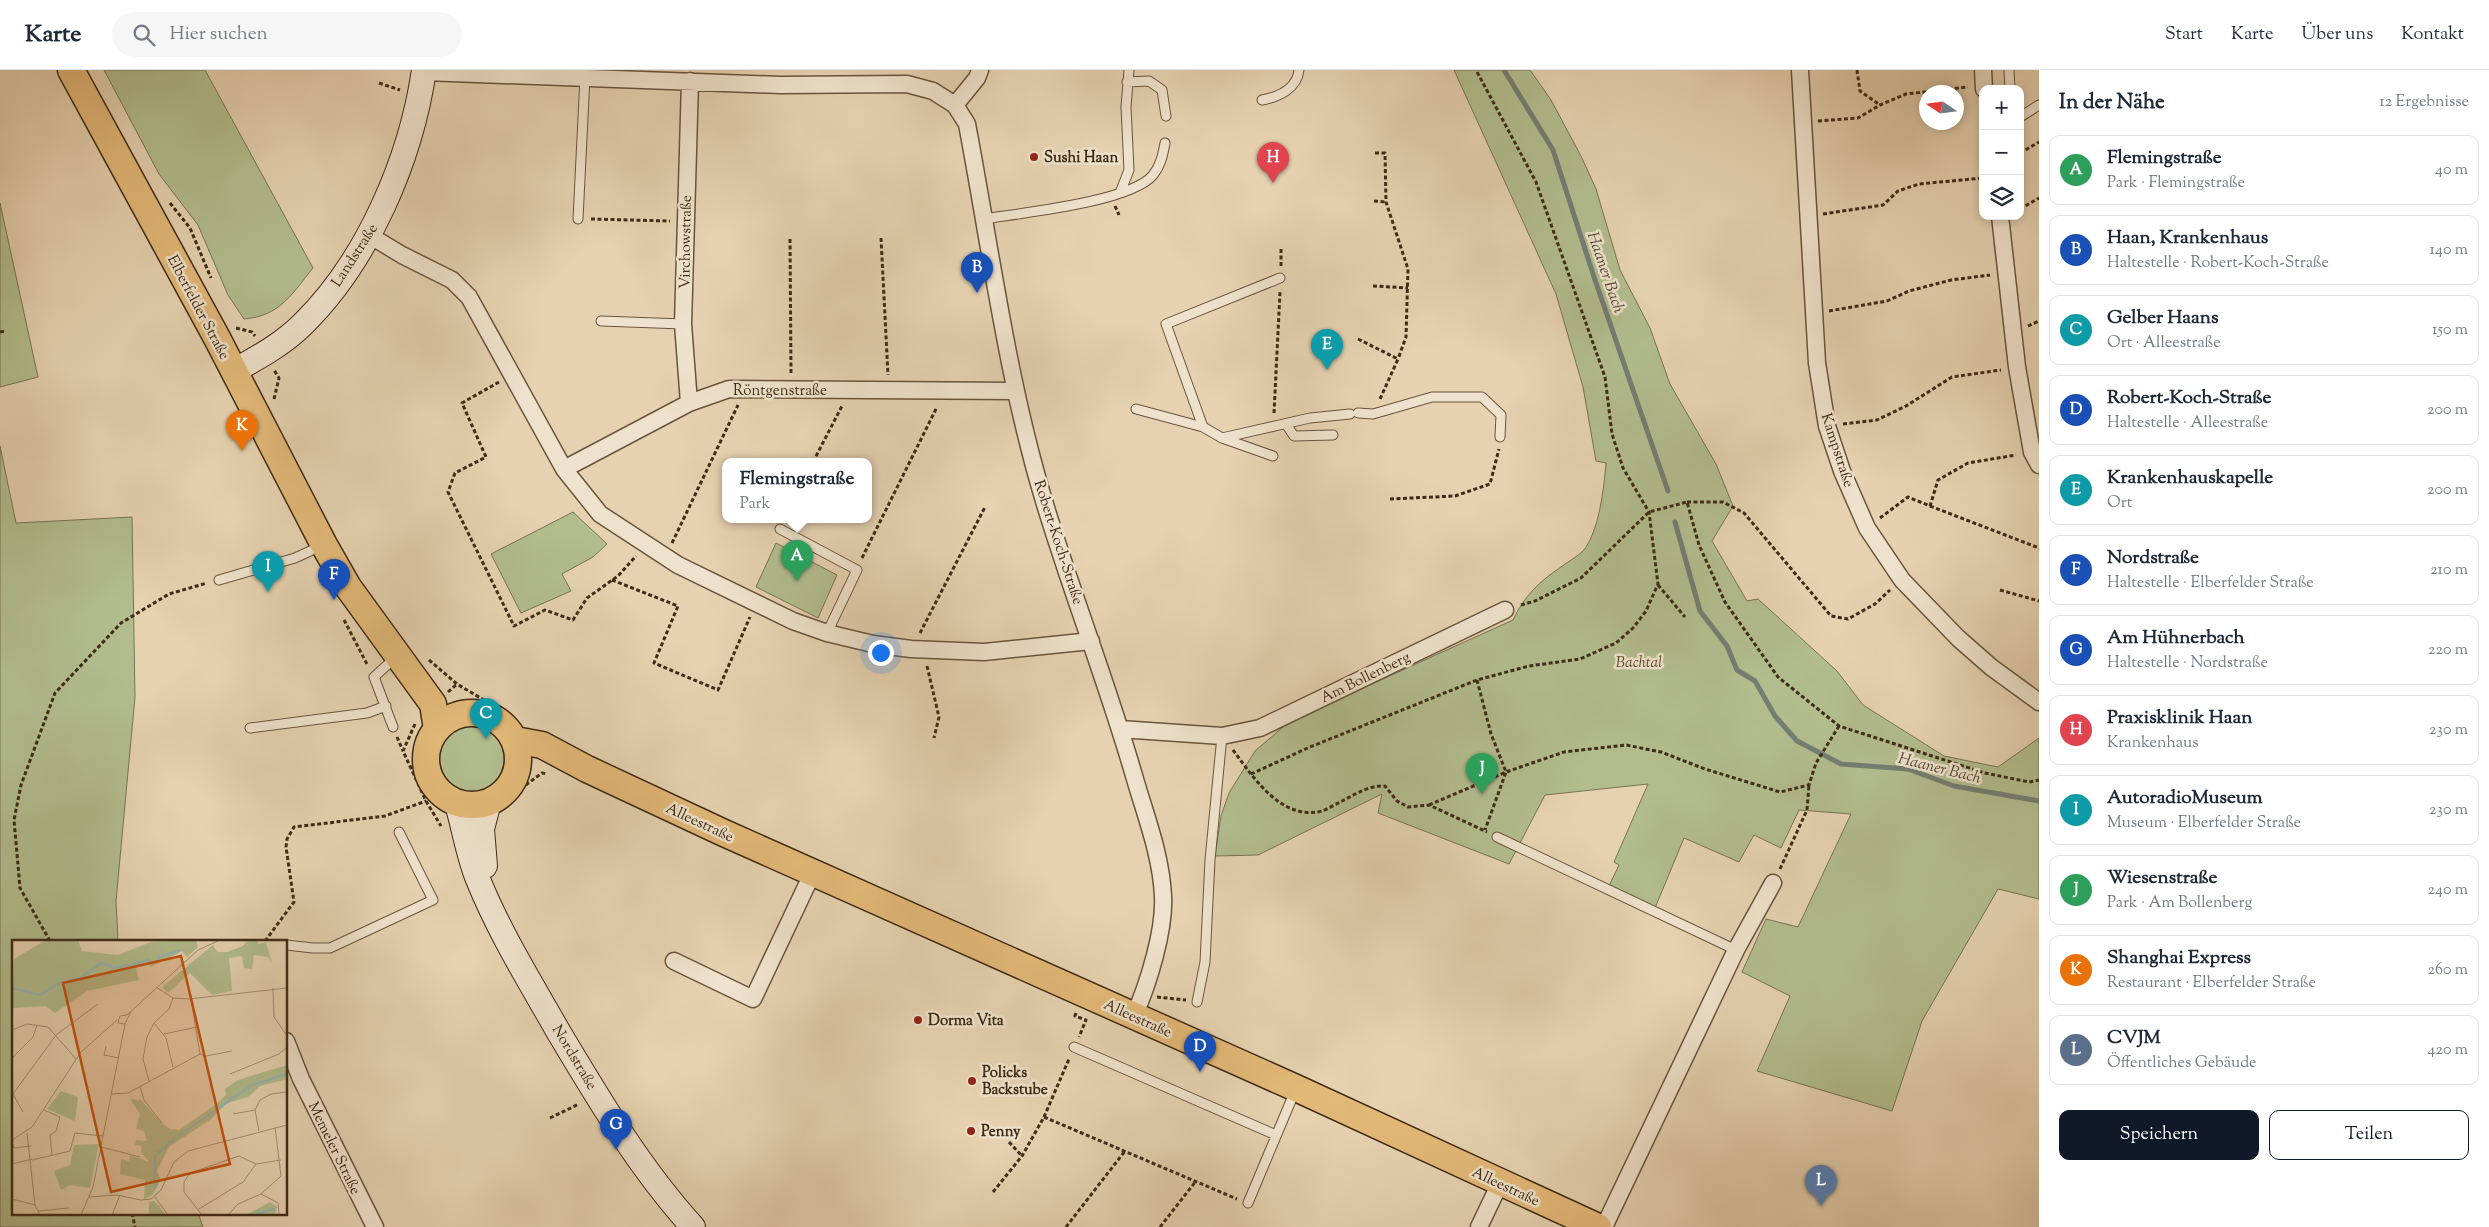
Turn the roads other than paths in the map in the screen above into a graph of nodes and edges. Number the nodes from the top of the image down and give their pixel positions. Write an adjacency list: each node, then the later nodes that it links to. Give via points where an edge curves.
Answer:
1 (70, 70): 26 (main road, Elberfelder Straße)
2 (980, 70): 13 (street)
3 (1129, 70): 10 (lane)
4 (1299, 70): 12 (lane, via 1299,76 1281,96)
5 (1800, 70): 45 (street, Kampstraße, via 1817,363 1827,426 1842,471 1867,528 1902,580 1958,638)
6 (2009, 70): 11 (lane)
7 (424, 71): 8 (street); 22 (street, Landstraße, via 416,113 392,188)
8 (585, 76): 9 (street); 19 (lane)
9 (690, 81): 13 (street, via 780,85 906,84 933,91); 25 (street, Virchowstraße)
10 (1127, 82): 16 (lane, via 1148,81 1162,90); 18 (lane, via 1129,170)
11 (2010, 85)
12 (1262, 100)
13 (955, 105): 20 (street, Robert-Koch-Straße, via 967,124)
14 (2039, 105): 15 (lane)
15 (2024, 114)
16 (1166, 116)
17 (1165, 143): 18 (lane, via 1161,162 1153,176)
18 (1120, 193): 20 (lane)
19 (578, 219)
20 (984, 219): 27 (street, Robert-Koch-Straße)
21 (2000, 220): 36 (street, via 2018,367)
22 (370, 235): 26 (street, Landstraße, via 323,302 302,325 264,354); 37 (street, via 452,280 469,297)
23 (1280, 278): 31 (lane, via 1166,324)
24 (601, 321): 25 (lane)
25 (683, 324): 28 (street, Virchowstraße)
26 (234, 370): 39 (main road, Elberfelder Straße)
27 (1015, 391): 28 (street, Röntgenstraße, via 729,389); 43 (street, Robert-Koch-Straße, via 1044,500)
28 (689, 403): 37 (street, Röntgenstraße)
29 (1136, 409): 31 (lane)
30 (1286, 424): 32 (lane, via 1294,436); 33 (lane, via 1310,418 1373,414 1432,396 1482,397 1501,415); 34 (lane)
31 (1203, 427): 34 (lane)
32 (1333, 435)
33 (1500, 437)
34 (1222, 438): 35 (lane)
35 (1273, 456)
36 (2035, 459)
37 (564, 469): 42 (street, via 600,514 646,546 793,621)
38 (780, 529): 42 (lane, via 857,570)
39 (324, 545): 40 (lane, via 295,558); 44 (main road, Elberfelder Straße, via 348,587)
40 (219, 580)
41 (1505, 610): 53 (street, Am Bollenberg, via 1260,728)
42 (826, 633): 43 (street, via 873,644 984,652)
43 (1092, 641): 51 (street, Robert-Koch-Straße)
44 (399, 654): 46 (lane, via 374,677); 47 (main road, Elberfelder Straße); 50 (main road, Elberfelder Straße, via 433,704)
45 (2039, 702)
46 (386, 706): 48 (lane); 49 (lane, via 367,714)
47 (472, 712): 50 (main road, via 453,716); 52 (main road, via 490,716 505,727)
48 (393, 727)
49 (250, 728)
50 (437, 729): 56 (main road, via 427,750 428,772 439,791)
51 (1120, 729): 53 (street, Am Bollenberg); 67 (street, Robert-Koch-Straße, via 1158,860 1163,897 1160,937)
52 (516, 730): 54 (main road, Alleestraße); 55 (main road)
53 (1222, 736): 66 (lane, via 1210,860 1205,962)
54 (587, 769): 55 (main road, Alleestraße, via 544,764); 60 (main road, Alleestraße)
55 (515, 774): 57 (main road)
56 (457, 804): 57 (main road); 62 (street, Nordstraße, via 476,875)
57 (498, 804): 62 (street, Nordstraße, via 482,829)
58 (399, 832): 63 (lane, via 433,900 330,948)
59 (1497, 836): 64 (lane)
60 (813, 872): 65 (street, via 753,999); 67 (main road, Alleestraße)
61 (1773, 883): 64 (street)
62 (488, 902): 75 (street, Nordstraße, via 503,937 576,1061 629,1143)
63 (288, 945)
64 (1736, 950): 78 (street)
65 (674, 961)
66 (1196, 1002)
67 (1137, 1006): 70 (main road, Alleestraße)
68 (288, 1046): 74 (street, Memeler Straße, via 301,1080)
69 (1074, 1047): 71 (lane)
70 (1296, 1088): 71 (lane); 72 (main road, Alleestraße)
71 (1276, 1136): 73 (lane)
72 (1500, 1183): 76 (street); 77 (main road, Alleestraße)
73 (1248, 1203)
74 (374, 1227)
75 (693, 1227)
76 (1479, 1227)
77 (1598, 1227)
78 (1604, 1227)

